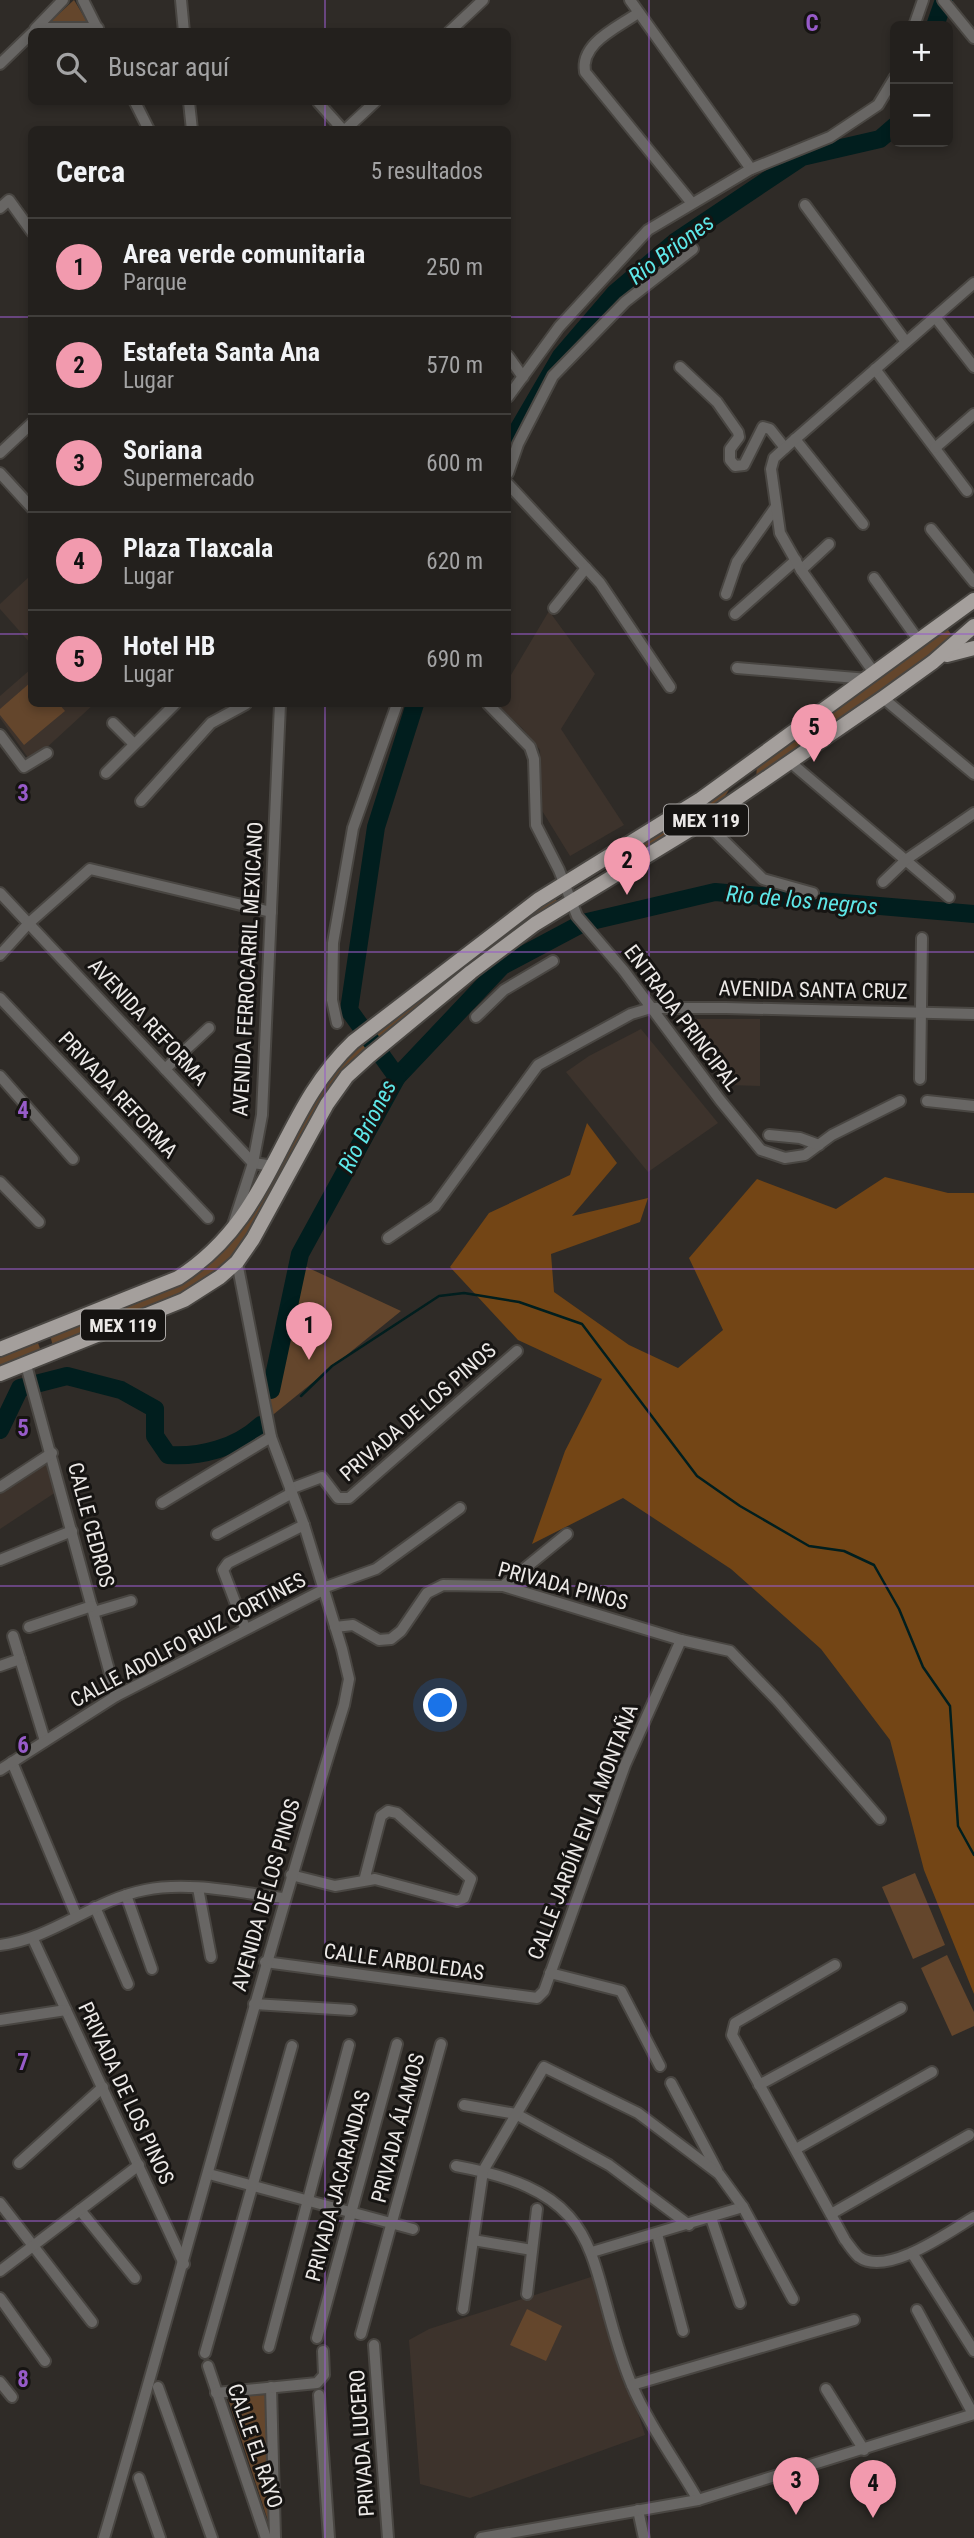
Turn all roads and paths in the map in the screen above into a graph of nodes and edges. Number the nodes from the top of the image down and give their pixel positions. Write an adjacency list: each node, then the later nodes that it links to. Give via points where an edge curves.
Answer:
1 (63, 0): 10 (street)
2 (83, 0): 11 (street)
3 (181, 0): 12 (street)
4 (483, 0): 13 (street)
5 (630, 0): 8 (street)
6 (923, 0): 9 (street)
7 (946, 3): 15 (street)
8 (638, 13): 27 (street); 28 (street, via 589,48 583,61 585,72)
9 (916, 21)
10 (37, 28)
11 (98, 28)
12 (184, 28)
13 (453, 28)
14 (28, 37): 17 (street)
15 (974, 38)
16 (0, 47): 17 (street)
17 (4, 61)
18 (891, 84): 27 (street, via 878,106 830,137)
19 (136, 105): 23 (street)
20 (189, 105): 24 (street)
21 (321, 105): 25 (street)
22 (372, 105): 26 (street)
23 (147, 126)
24 (192, 126)
25 (340, 126)
26 (348, 126)
27 (751, 169): 28 (street)
28 (691, 202): 40 (street, via 648,230 559,327)
29 (805, 205): 35 (street)
30 (0, 208): 31 (street, via 9,200)
31 (28, 226)
32 (692, 249): 48 (street, via 625,302 553,376)
33 (974, 283): 34 (street)
34 (935, 317): 35 (street); 38 (street)
35 (906, 342): 39 (street)
36 (511, 360): 40 (street)
37 (680, 367): 45 (street, via 717,402 738,432 730,449 730,460 736,466 744,465 763,427)
38 (974, 367)
39 (875, 369): 44 (street); 46 (street)
40 (523, 377): 41 (street)
41 (511, 393)
42 (974, 414): 46 (street)
43 (28, 427): 47 (street)
44 (794, 439): 45 (street); 54 (street)
45 (785, 448): 53 (street, via 774,458 771,469)
46 (935, 448): 51 (street)
47 (0, 453)
48 (511, 464)
49 (0, 473): 52 (street)
50 (511, 487): 58 (street)
51 (967, 491)
52 (28, 504)
53 (775, 508): 57 (street, via 780,533); 61 (street, via 737,562)
54 (863, 524)
55 (931, 529): 60 (street)
56 (829, 544): 57 (street)
57 (798, 565): 63 (street); 69 (street)
58 (586, 568): 62 (street); 70 (street)
59 (874, 578): 65 (street)
60 (974, 582)
61 (726, 594)
62 (554, 608)
63 (736, 614)
64 (969, 620): 65 (main road, MEX 119); 67 (main road, MEX 119)
65 (919, 641): 69 (main road, MEX 119)
66 (974, 648): 67 (main road)
67 (933, 662): 71 (main road, MEX 119)
68 (737, 668): 69 (street)
69 (872, 676): 82 (main road, MEX 119)
70 (670, 687)
71 (883, 698): 81 (main road, MEX 119); 84 (street)
72 (172, 707): 79 (street)
73 (240, 707): 85 (street, via 211,723)
74 (280, 707): 96 (street, AVENIDA FERROCARRIL MEXICANO)
75 (396, 707): 110 (street, via 352,828 333,943 332,1000)
76 (491, 707): 91 (street, via 530,747 536,825)
77 (113, 723): 79 (street)
78 (2, 743): 80 (street, via 24,767)
79 (134, 744): 83 (street)
80 (47, 753)
81 (790, 762): 86 (main road, MEX 119); 89 (street)
82 (739, 771): 86 (main road, via 746,774 746,782); 91 (main road, MEX 119)
83 (106, 773)
84 (974, 774)
85 (141, 802)
86 (721, 809): 88 (main road, MEX 119)
87 (974, 813): 89 (street)
88 (704, 821): 93 (street, via 763,879); 95 (main road, MEX 119)
89 (907, 859): 90 (street); 94 (street)
90 (883, 882)
91 (564, 886): 95 (street, ENTRADA PRINCIPAL); 100 (main road, MEX 119)
92 (0, 893): 97 (street, AVENIDA REFORMA)
93 (813, 893)
94 (950, 897)
95 (574, 909): 102 (main road, MEX 119, via 536,925); 106 (street, ENTRADA PRINCIPAL)
96 (271, 912): 97 (street, via 90,869); 121 (street, AVENIDA FERROCARRIL MEXICANO, via 262,1115)
97 (29, 923): 99 (street); 112 (street, AVENIDA REFORMA)
98 (922, 938): 107 (street)
99 (0, 955)
100 (460, 958): 102 (main road); 103 (main road, MEX 119)
101 (553, 961): 109 (street, via 504,990)
102 (471, 972): 105 (main road, MEX 119)
103 (426, 984): 105 (main road); 122 (main road, MEX 119, via 342,1053 318,1084)
104 (0, 998): 124 (street, PRIVADA REFORMA)
105 (439, 999): 128 (main road, MEX 119, via 355,1068 327,1104)
106 (651, 1008): 107 (street, AVENIDA SANTA CRUZ); 119 (street, ENTRADA PRINCIPAL, via 761,1150 785,1158 804,1155); 127 (street, via 538,1065 435,1206)
107 (921, 1012): 108 (street, AVENIDA SANTA CRUZ); 114 (street)
108 (974, 1014)
109 (476, 1017)
110 (337, 1023)
111 (209, 1028): 112 (street)
112 (165, 1069): 121 (street, AVENIDA REFORMA)
113 (0, 1076): 120 (street)
114 (920, 1079)
115 (900, 1101): 119 (street)
116 (927, 1101): 117 (street)
117 (974, 1105)
118 (769, 1135): 119 (street)
119 (819, 1144)
120 (73, 1159)
121 (253, 1163): 122 (street); 126 (street, AVENIDA FERROCARRIL MEXICANO)
122 (274, 1166): 126 (main road, MEX 119)
123 (0, 1182): 125 (street)
124 (208, 1218)
125 (38, 1222)
126 (232, 1232): 129 (main road, MEX 119, via 204,1261 178,1278)
127 (388, 1238)
128 (237, 1262): 132 (main road, MEX 119, via 184,1300); 135 (street, AVENIDA DE LOS PINOS)
129 (44, 1333): 130 (main road, MEX 119); 132 (main road)
130 (0, 1349)
131 (517, 1351): 138 (street, PRIVADA DE LOS PINOS, via 349,1499 338,1498 322,1477)
132 (53, 1354): 133 (main road, MEX 119)
133 (26, 1365): 134 (main road, MEX 119); 136 (street, CALLE CEDROS)
134 (0, 1374)
135 (271, 1437): 138 (street, AVENIDA DE LOS PINOS); 139 (street)
136 (52, 1453): 137 (street); 142 (street, CALLE CEDROS)
137 (0, 1487)
138 (291, 1491): 141 (street, AVENIDA DE LOS PINOS); 143 (street)
139 (162, 1503)
140 (460, 1508): 147 (street, CALLE ADOLFO RUIZ CORTINES, via 376,1569)
141 (304, 1525): 147 (street, AVENIDA DE LOS PINOS); 152 (street, via 222,1570)
142 (72, 1531): 145 (street); 149 (street, CALLE CEDROS)
143 (217, 1534)
144 (567, 1534): 146 (street)
145 (0, 1560)
146 (503, 1586): 151 (street, PRIVADA PINOS, via 443,1585 427,1593 391,1639 379,1640 353,1625); 154 (street, PRIVADA PINOS)
147 (323, 1589): 151 (street, AVENIDA DE LOS PINOS); 152 (street, CALLE ADOLFO RUIZ CORTINES)
148 (131, 1601): 149 (street)
149 (93, 1609): 150 (street); 157 (street, CALLE CEDROS)
150 (29, 1627)
151 (335, 1627): 162 (street, AVENIDA DE LOS PINOS, via 349,1679)
152 (245, 1628): 157 (street, CALLE ADOLFO RUIZ CORTINES)
153 (13, 1636): 155 (street)
154 (681, 1640): 161 (street, PRIVADA PINOS, via 730,1651); 175 (street, CALLE JARDÍN EN LA MONTAÑA, via 625,1765)
155 (20, 1659): 156 (street); 158 (street)
156 (0, 1666)
157 (116, 1696): 158 (street, CALLE ADOLFO RUIZ CORTINES)
158 (45, 1741): 159 (street, CALLE ADOLFO RUIZ CORTINES)
159 (12, 1762): 160 (street, CALLE ADOLFO RUIZ CORTINES); 168 (street)
160 (0, 1770)
161 (880, 1819)
162 (291, 1875): 163 (street, via 335,1886); 166 (street, AVENIDA DE LOS PINOS)
163 (364, 1881): 163 (street, via 381,1816 388,1811 397,1812 471,1879 464,1898 457,1901 375,1879)
164 (198, 1888): 165 (street, via 147,1889); 166 (street); 171 (street)
165 (127, 1895): 167 (street); 174 (street)
166 (284, 1898): 172 (street, AVENIDA DE LOS PINOS)
167 (95, 1907): 168 (street); 176 (street)
168 (76, 1915): 169 (street)
169 (33, 1939): 170 (street); 180 (street, PRIVADA DE LOS PINOS)
170 (0, 1945)
171 (211, 1957)
172 (265, 1962): 177 (street, CALLE ARBOLEDAS); 178 (street, AVENIDA DE LOS PINOS)
173 (835, 1965): 190 (street, via 735,2023 732,2035)
174 (152, 1969)
175 (550, 1973): 177 (street, CALLE JARDÍN EN LA MONTAÑA); 187 (street, via 621,1991)
176 (128, 1984)
177 (537, 1998)
178 (254, 2004): 181 (street); 200 (street, AVENIDA DE LOS PINOS)
179 (901, 2008): 190 (street)
180 (66, 2010): 182 (street); 191 (street, PRIVADA DE LOS PINOS)
181 (351, 2010)
182 (0, 2020)
183 (397, 2044): 208 (street, PRIVADA JACARANDAS)
184 (441, 2044): 212 (street, PRIVADA ÁLAMOS)
185 (349, 2045): 203 (street)
186 (292, 2046): 202 (street)
187 (660, 2066)
188 (932, 2072): 195 (street)
189 (671, 2083): 201 (street)
190 (759, 2085): 195 (street)
191 (103, 2087): 196 (street); 197 (street, PRIVADA DE LOS PINOS)
192 (464, 2105): 193 (street)
193 (516, 2114): 199 (street); 201 (street, via 544,2067 638,2113); 213 (street, via 609,2165)
194 (969, 2135): 209 (street)
195 (796, 2149): 209 (street)
196 (19, 2163)
197 (139, 2165): 206 (street); 221 (street, PRIVADA DE LOS PINOS)
198 (456, 2166): 199 (street)
199 (483, 2171): 216 (street); 219 (street, via 540,2193 569,2213)
200 (209, 2174): 202 (street); 221 (street, AVENIDA DE LOS PINOS)
201 (719, 2174): 205 (street)
202 (254, 2186): 203 (street); 239 (street)
203 (307, 2201): 208 (street); 236 (street)
204 (0, 2203): 217 (street)
205 (743, 2207): 211 (street); 226 (street)
206 (80, 2210): 217 (street); 223 (street)
207 (537, 2210): 218 (street)
208 (351, 2211): 212 (street); 234 (street, PRIVADA JACARANDAS)
209 (831, 2214): 220 (street, via 860,2258 879,2264)
210 (974, 2217): 220 (street)
211 (712, 2218): 213 (street); 227 (street)
212 (392, 2223): 214 (street); 233 (street, PRIVADA ÁLAMOS)
213 (689, 2225): 215 (street)
214 (412, 2229)
215 (657, 2234): 219 (street); 232 (street)
216 (474, 2240): 218 (street); 228 (street)
217 (33, 2246): 222 (street); 231 (street)
218 (533, 2250): 224 (street)
219 (593, 2252): 243 (street)
220 (912, 2253): 238 (street)
221 (184, 2264): 255 (street, AVENIDA DE LOS PINOS)
222 (0, 2271)
223 (135, 2278)
224 (527, 2294)
225 (0, 2298): 240 (street)
226 (793, 2299)
227 (740, 2303)
228 (463, 2309)
229 (917, 2310): 250 (street)
230 (853, 2320): 243 (street)
231 (92, 2322)
232 (683, 2331)
233 (361, 2334)
234 (317, 2338)
235 (374, 2345): 261 (street, PRIVADA LUCERO)
236 (269, 2347)
237 (323, 2351): 245 (street, via 321,2381)
238 (974, 2351)
239 (205, 2353)
240 (45, 2361)
241 (208, 2366): 247 (street, CALLE EL RAYO)
242 (0, 2382): 249 (street)
243 (632, 2385): 253 (street)
244 (159, 2387): 257 (street)
245 (271, 2387): 247 (street); 259 (street)
246 (826, 2389): 251 (street)
247 (216, 2393): 258 (street, CALLE EL RAYO)
248 (319, 2395): 260 (street)
249 (12, 2397)
250 (974, 2414): 251 (street)
251 (864, 2450): 253 (street)
252 (139, 2478): 256 (street)
253 (698, 2500): 254 (street)
254 (638, 2510): 262 (street); 263 (street)
255 (104, 2538)
256 (160, 2538)
257 (212, 2538)
258 (266, 2538)
259 (275, 2538)
260 (329, 2538)
261 (388, 2538)
262 (481, 2538)
263 (644, 2538)

